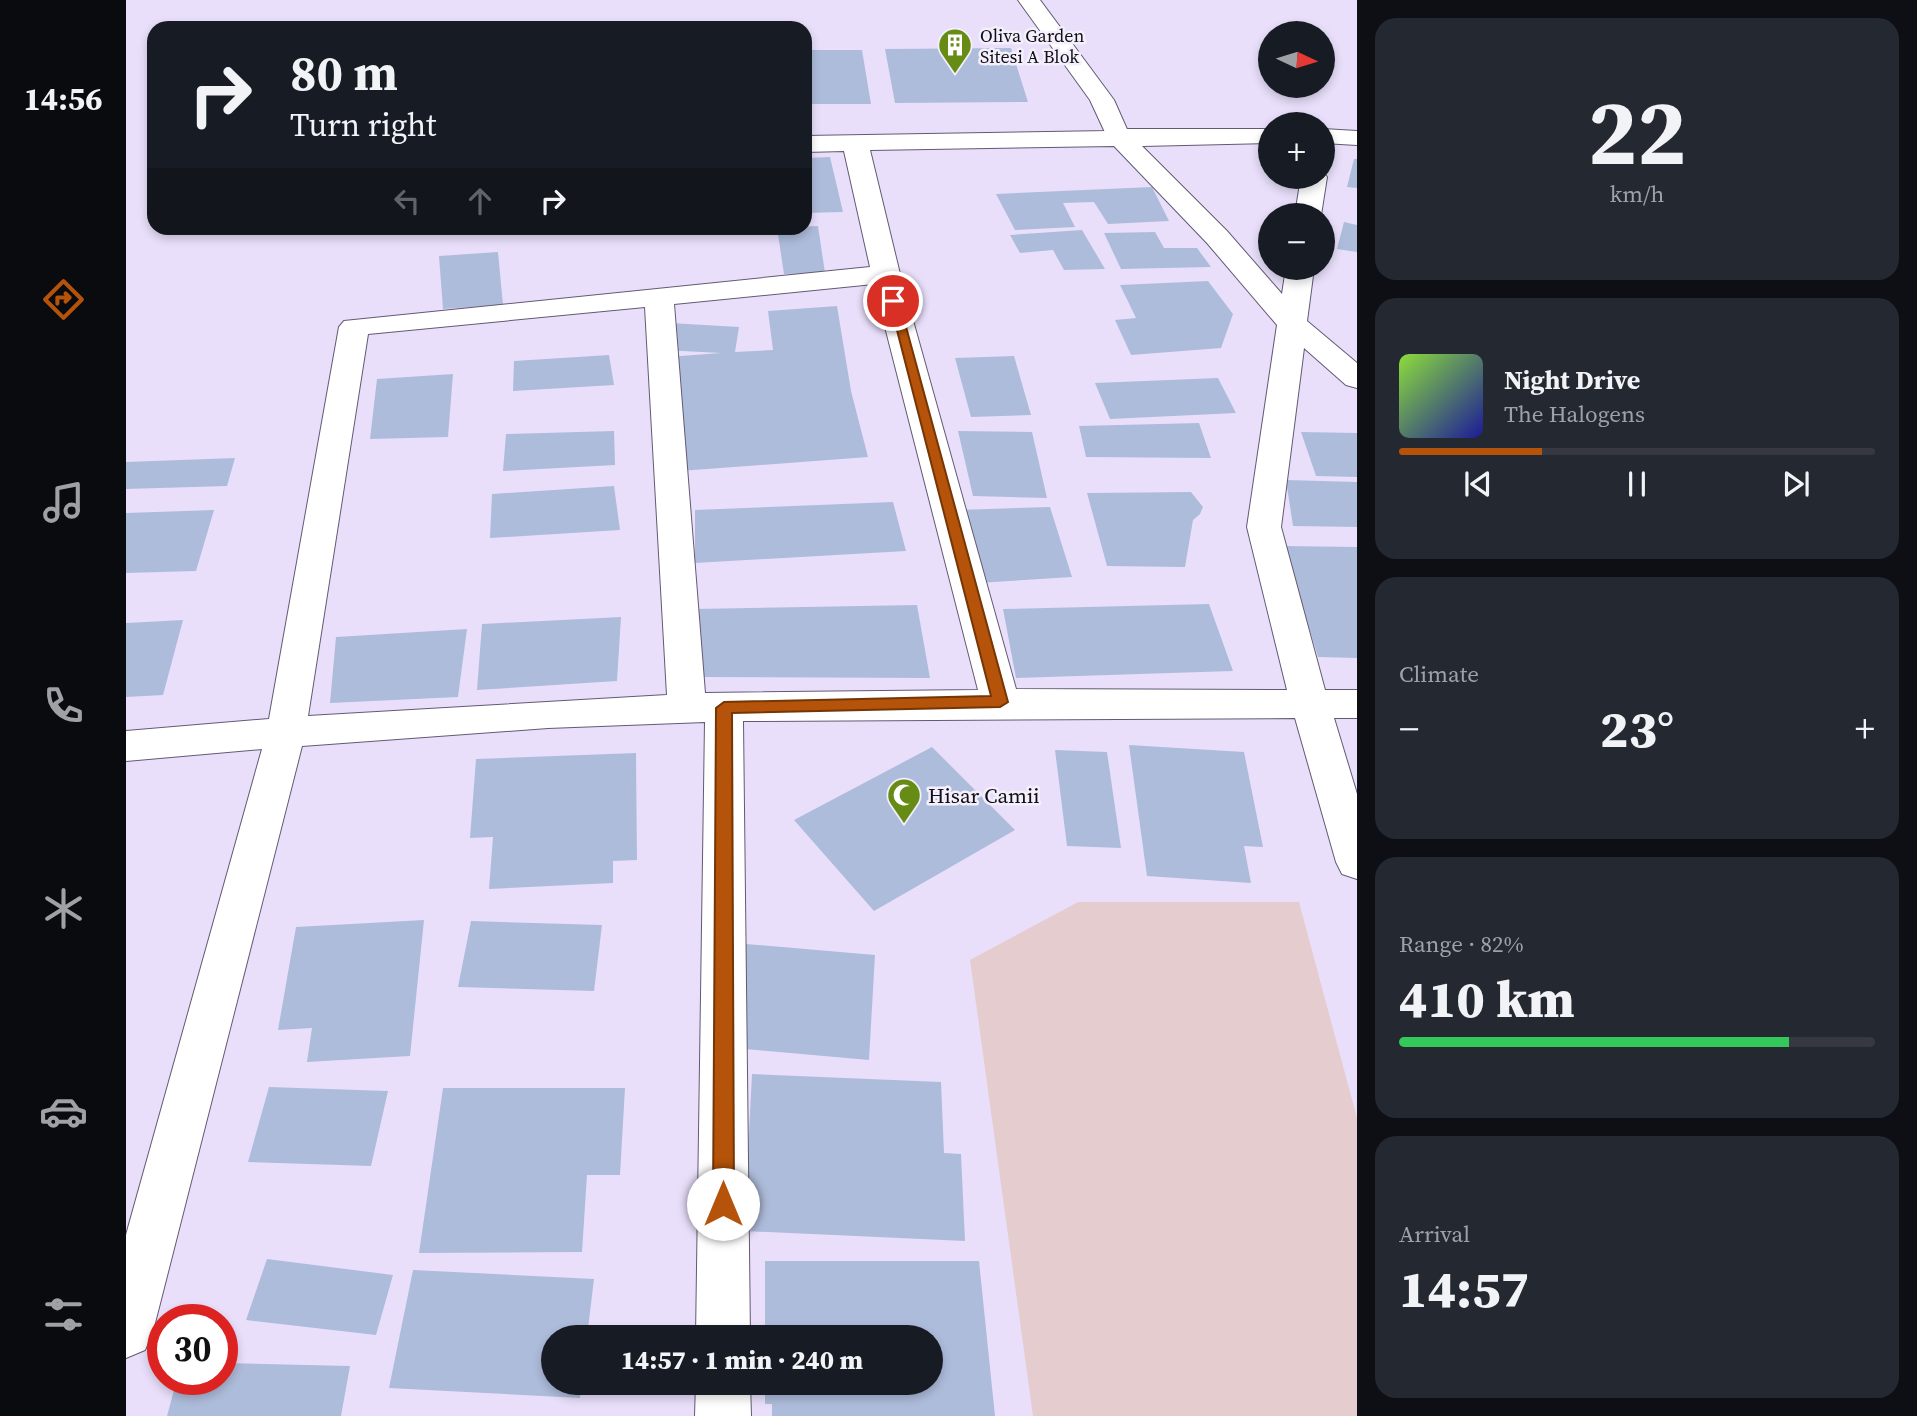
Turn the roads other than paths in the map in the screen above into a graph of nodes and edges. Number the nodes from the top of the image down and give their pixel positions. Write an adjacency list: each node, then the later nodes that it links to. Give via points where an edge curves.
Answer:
1 (1029, 0): 2 (street, via 1102,100)
2 (1118, 136): 3 (street); 6 (street); 11 (street, via 1217,237)
3 (1258, 136)
4 (1335, 137): 5 (street)
5 (1357, 138)
6 (856, 142): 7 (street); 8 (street)
7 (812, 145)
8 (886, 274): 10 (street); 13 (street)
9 (1298, 280): 11 (street)
10 (659, 296): 16 (street); 17 (street, via 354,327)
11 (1291, 322): 12 (street); 14 (street, via 1264,527)
12 (1357, 379)
13 (1000, 702): 14 (street); 16 (street)
14 (1310, 704): 15 (street); 19 (street)
15 (1357, 704)
16 (705, 708): 17 (street); 20 (street)
17 (286, 732): 18 (street); 21 (street)
18 (126, 746)
19 (1357, 862)
20 (723, 1325)
21 (126, 1331)
22 (723, 1395): 23 (street)
23 (723, 1416)

